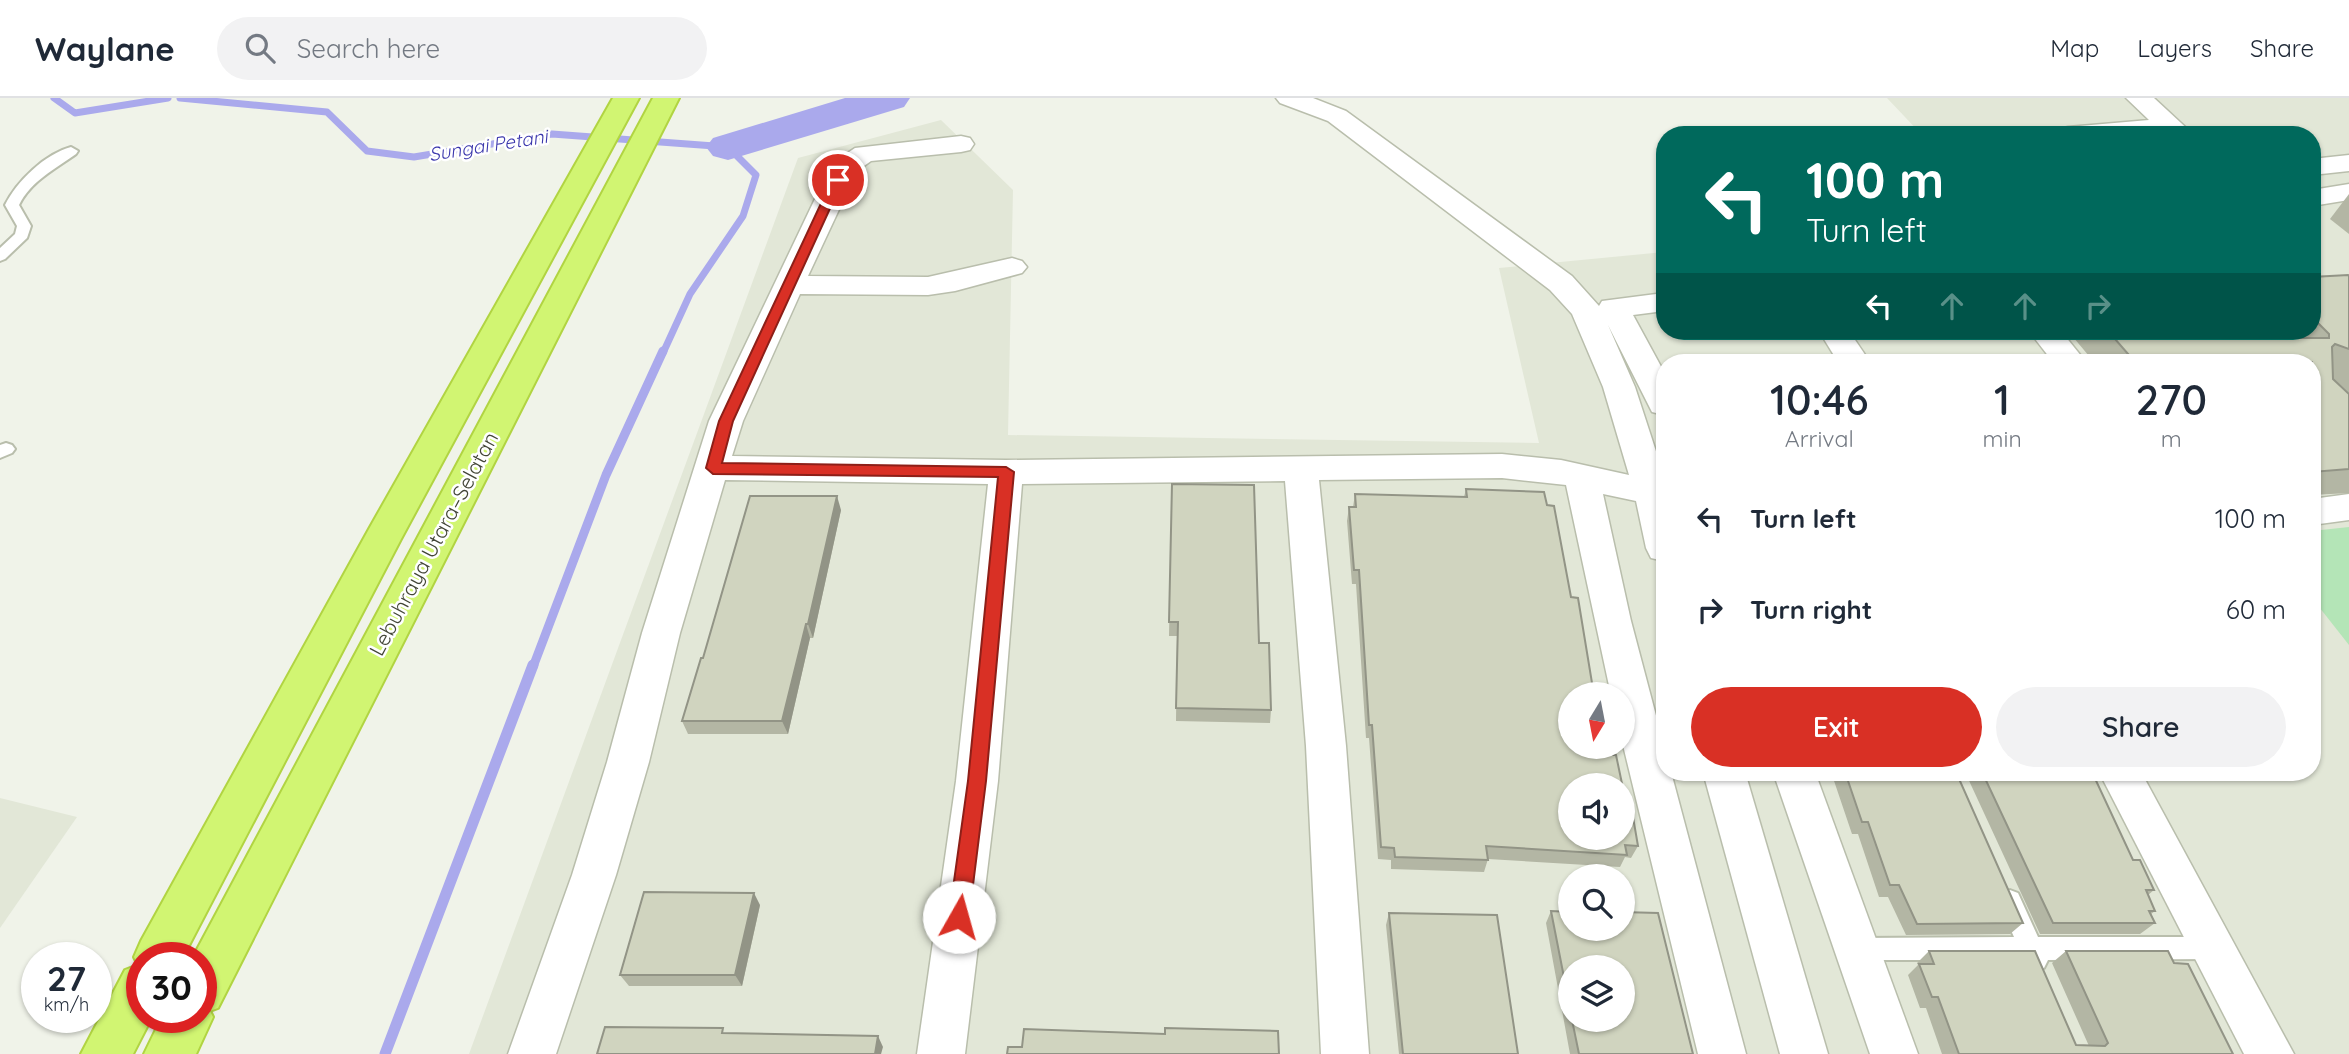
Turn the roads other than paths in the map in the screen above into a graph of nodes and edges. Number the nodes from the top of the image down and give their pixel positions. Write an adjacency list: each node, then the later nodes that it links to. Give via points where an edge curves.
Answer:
1 (626, 98): 33 (highway)
2 (1289, 98): 17 (street, via 1357,130)
3 (2139, 98): 5 (street)
4 (664, 102): 37 (highway, Lebuhraya Utara–Selatan)
5 (2171, 126)
6 (961, 144): 15 (street, via 881,151 854,159 838,180)
7 (71, 150): 12 (lane, via 16,196 12,205 23,226 22,235)
8 (2349, 163): 9 (street)
9 (2321, 166)
10 (2349, 192): 11 (street)
11 (2321, 197)
12 (0, 256)
13 (1012, 267): 15 (street, via 928,286)
14 (1656, 283): 17 (street)
15 (789, 285): 21 (street, via 726,421)
16 (1656, 302): 17 (street)
17 (1590, 304): 20 (street, via 1633,341); 25 (street)
18 (2052, 340): 19 (street)
19 (2064, 354)
20 (1656, 388)
21 (713, 468): 23 (street); 43 (street, via 661,633 594,875)
22 (1301, 468): 23 (street); 24 (street, via 1502,466); 45 (street, via 1326,746)
23 (1006, 472): 44 (street, via 977,781)
24 (1582, 478): 25 (street); 46 (street, via 1612,621)
25 (1652, 492): 27 (street)
26 (2349, 507): 28 (street)
27 (1656, 511)
28 (2321, 511)
29 (1727, 781): 47 (street)
30 (1797, 781): 35 (street)
31 (2125, 781): 34 (street)
32 (2004, 887): 36 (lane)
33 (166, 942)
34 (2215, 948): 36 (lane); 49 (street)
35 (1858, 949): 36 (lane); 48 (street)
36 (2031, 950): 38 (lane)
37 (217, 960)
38 (2047, 985)
39 (126, 1017): 41 (highway)
40 (180, 1033): 42 (highway)
41 (106, 1054)
42 (169, 1054)
43 (532, 1054)
44 (942, 1054)
45 (1345, 1054)
46 (1721, 1054)
47 (1804, 1054)
48 (1894, 1054)
49 (2270, 1054)

